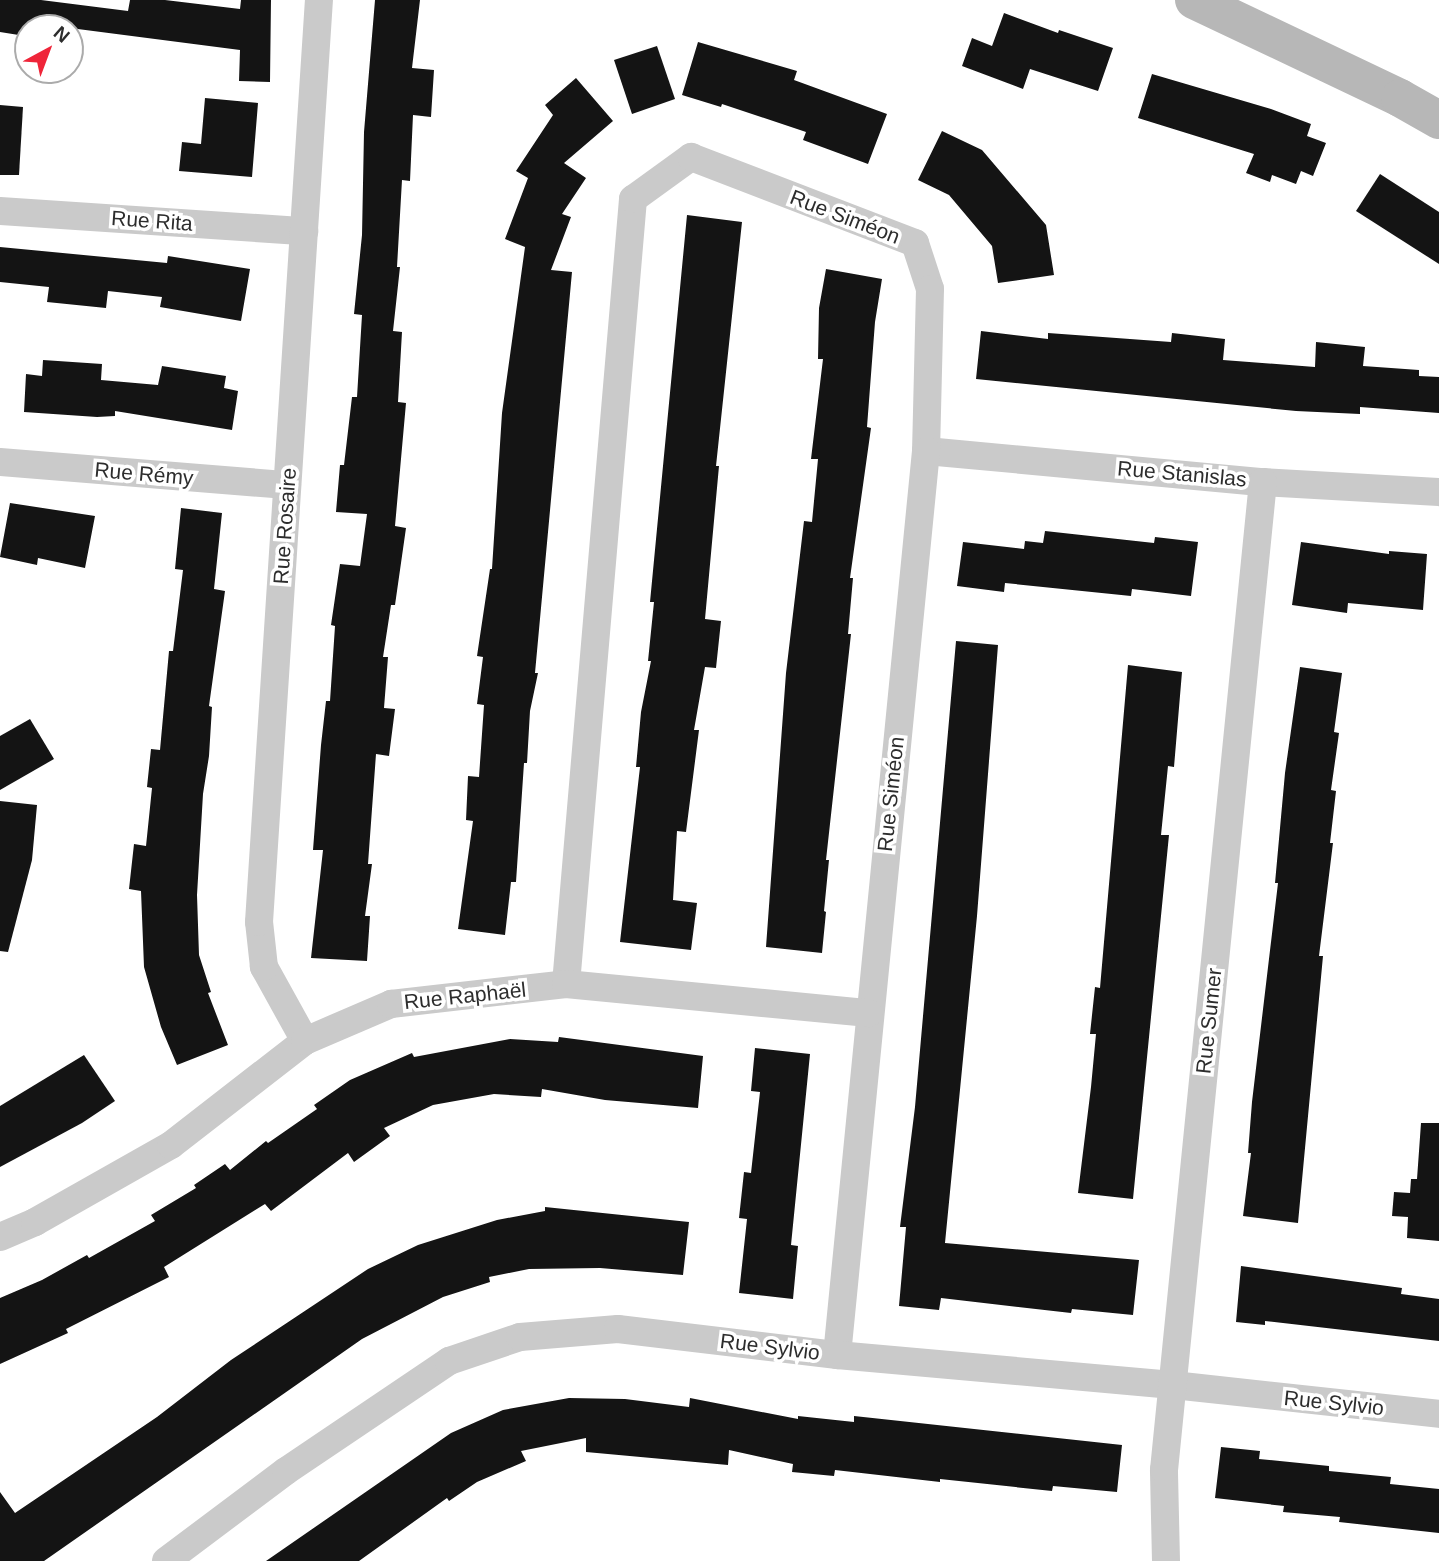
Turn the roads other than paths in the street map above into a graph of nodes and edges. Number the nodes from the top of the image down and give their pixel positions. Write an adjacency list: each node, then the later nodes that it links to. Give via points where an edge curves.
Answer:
1 (319, 0): 5 (street, Rue Rosaire)
2 (1194, 0): 3 (street)
3 (1439, 120)
4 (0, 211): 5 (street, Rue Rita)
5 (304, 231): 9 (street, Rue Rosaire)
6 (926, 451): 8 (street, Rue Stanislas); 11 (street, Rue Siméon, via 930,289 915,243 691,157 633,199); 12 (street, Rue Siméon)
7 (0, 462): 9 (street, Rue Rémy)
8 (1263, 482): 10 (street, Rue Stanislas); 16 (street, Rue Sumer)
9 (287, 485): 13 (street, Rue Rosaire, via 259,922 264,968)
10 (1439, 492)
11 (566, 984): 12 (street, Rue Raphaël); 13 (street, Rue Raphaël, via 391,1004)
12 (869, 1013): 15 (street, Rue Siméon)
13 (305, 1041): 14 (street, Rue Raphaël, via 171,1145)
14 (0, 1237)
15 (837, 1355): 16 (street, Rue Sylvio); 18 (street, Rue Sylvio, via 618,1329 520,1337 449,1361 286,1471)
16 (1173, 1385): 17 (street, Rue Sylvio); 19 (street, Rue Sumer, via 1164,1470)
17 (1439, 1414)
18 (166, 1561)
19 (1166, 1561)

